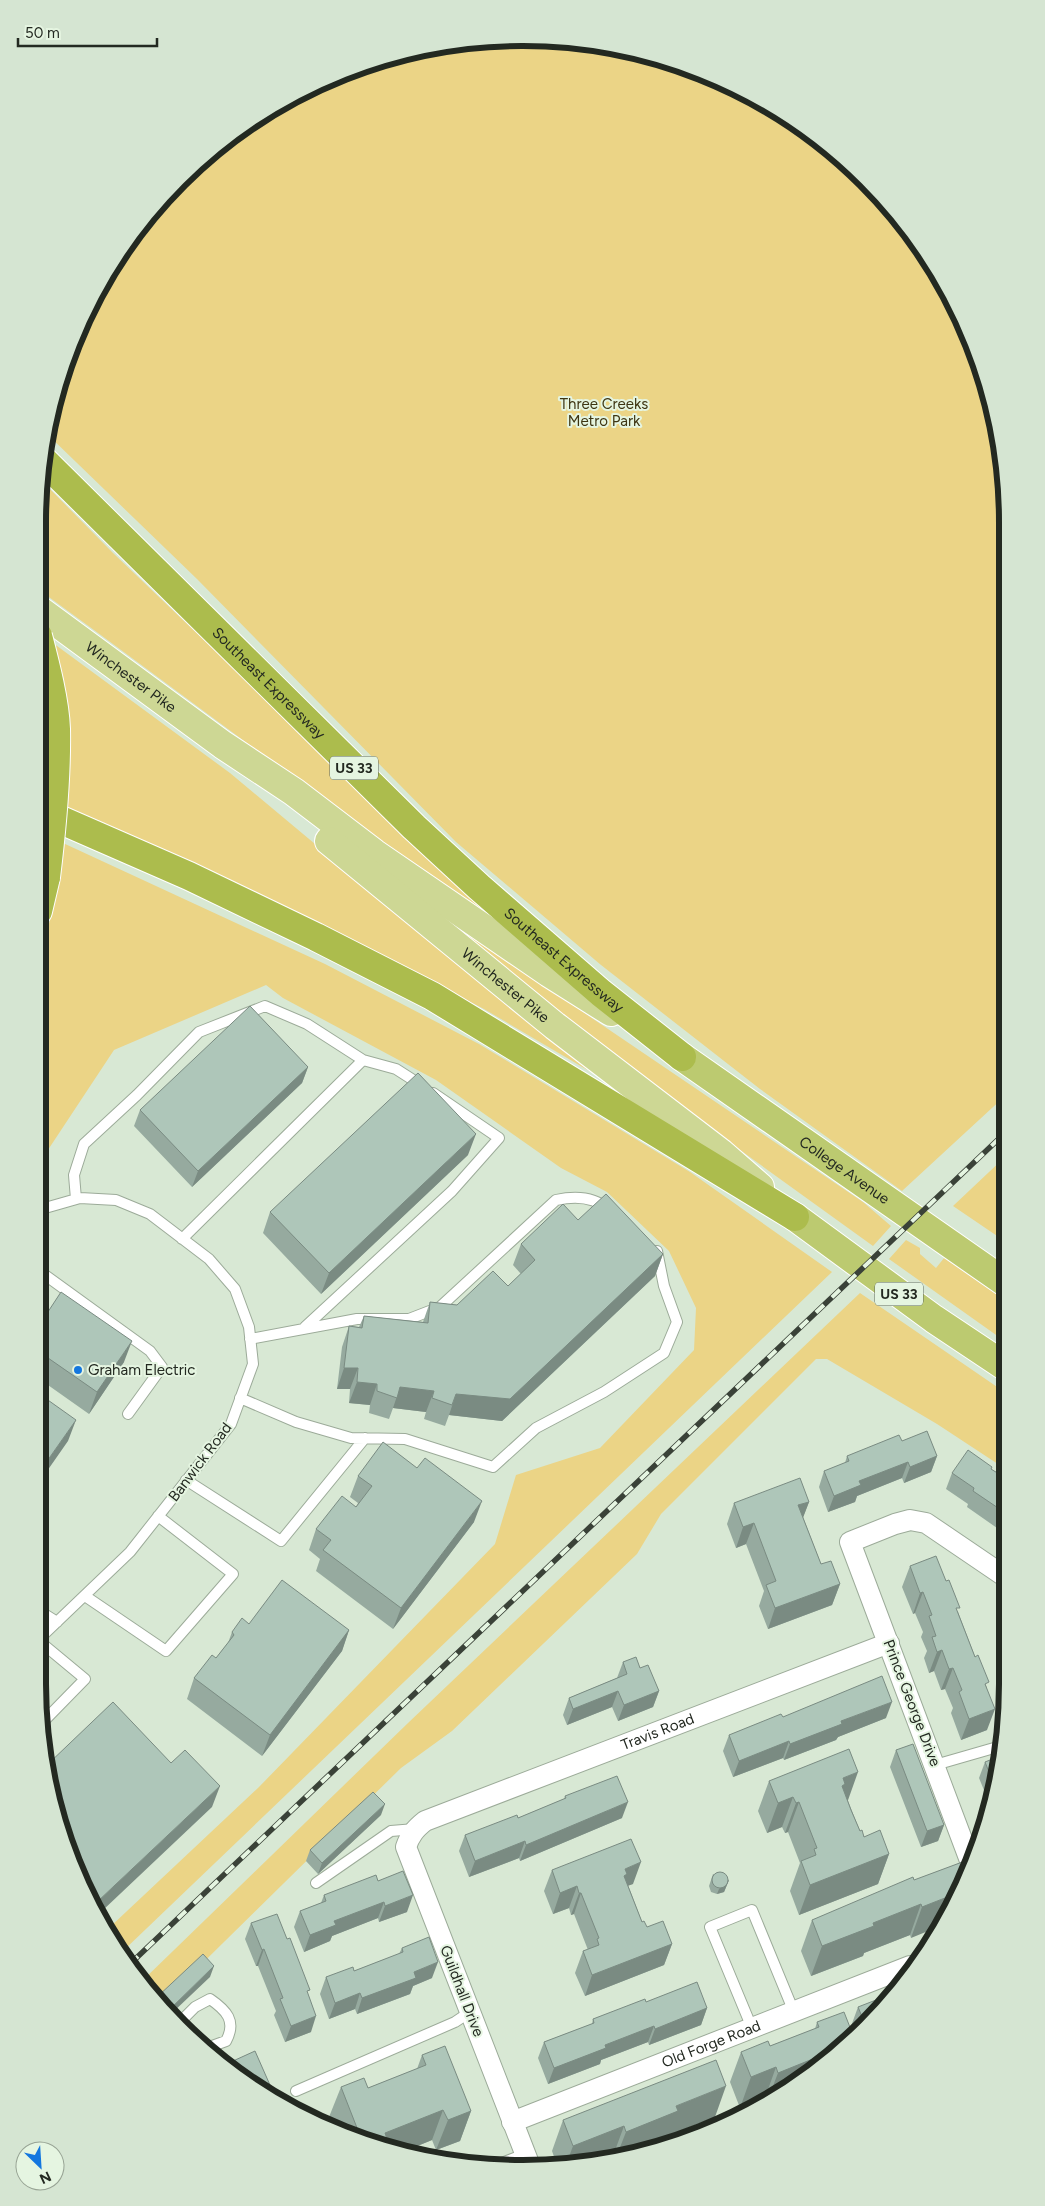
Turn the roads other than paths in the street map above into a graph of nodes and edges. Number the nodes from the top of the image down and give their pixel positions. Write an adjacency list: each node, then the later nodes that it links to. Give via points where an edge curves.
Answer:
1 (49, 466): 7 (highway, Southeast Expressway / US 33, via 414,827 601,993)
2 (46, 615): 4 (main road, Winchester Pike)
3 (46, 670): 6 (highway, bridge, via 56,727 56,795)
4 (222, 745): 7 (main road, Winchester Pike, via 294,792 374,853 549,973); 12 (main road, Winchester Pike, via 285,804 404,903 554,1026 721,1153)
5 (46, 813): 12 (highway, US 33, via 316,936 432,996)
6 (46, 877)
7 (682, 1057): 16 (highway, College Avenue / US 33)
8 (363, 1060): 9 (lane, via 307,1024 265,1006 199,1032 84,1144 74,1175); 13 (lane); 17 (lane, via 396,1068 499,1138 452,1191)
9 (76, 1199): 10 (lane, Banwick Road); 13 (lane, Banwick Road, via 116,1200 150,1214)
10 (46, 1208)
11 (613, 1214): 17 (lane, via 600,1203 574,1196 556,1200 440,1307 409,1319 357,1319)
12 (795, 1217): 19 (highway, US 33)
13 (182, 1238): 18 (lane, Banwick Road, via 209,1259 235,1289 250,1327)
14 (651, 1247): 22 (lane, via 658,1252 664,1286 678,1322 664,1353 604,1392 536,1428 493,1467 405,1439)
15 (46, 1276): 21 (lane, via 150,1351 162,1367)
16 (999, 1278)
17 (305, 1328): 18 (lane)
18 (250, 1339): 20 (lane, Banwick Road, via 253,1364)
19 (999, 1362)
20 (240, 1398): 22 (lane, via 296,1422 351,1438); 23 (lane, Banwick Road, via 231,1424)
21 (128, 1414)
22 (365, 1438): 23 (lane, via 281,1540)
23 (186, 1480): 24 (lane, Banwick Road)
24 (158, 1516): 26 (lane, Banwick Road, via 130,1552); 26 (lane, via 233,1574 166,1651)
25 (999, 1573): 30 (street, Prince George Drive, via 926,1523 910,1520 850,1542)
26 (85, 1596): 28 (lane, Banwick Road)
27 (46, 1615): 28 (lane)
28 (57, 1622): 29 (lane, Banwick Road)
29 (46, 1632)
30 (888, 1643): 34 (street, Prince George Drive); 35 (street, Travis Road)
31 (46, 1647): 32 (lane, via 85,1679)
32 (47, 1718)
33 (995, 1748): 34 (lane)
34 (935, 1765): 36 (street, Prince George Drive)
35 (420, 1825): 37 (lane, via 391,1831); 39 (street, Guildhall Drive, via 409,1837 406,1848)
36 (967, 1853)
37 (316, 1883)
38 (903, 1969): 40 (street, Old Forge Road)
39 (470, 2012): 44 (lane, via 455,2022); 45 (street, Guildhall Drive)
40 (794, 2012): 42 (street, Old Forge Road); 42 (lane, via 752,1910 710,1927)
41 (184, 2018): 43 (lane, via 210,1999 224,2008 231,2033 226,2041)
42 (752, 2028): 45 (street, Old Forge Road)
43 (213, 2046)
44 (296, 2092)
45 (512, 2122): 46 (street, Guildhall Drive)
46 (527, 2160)

